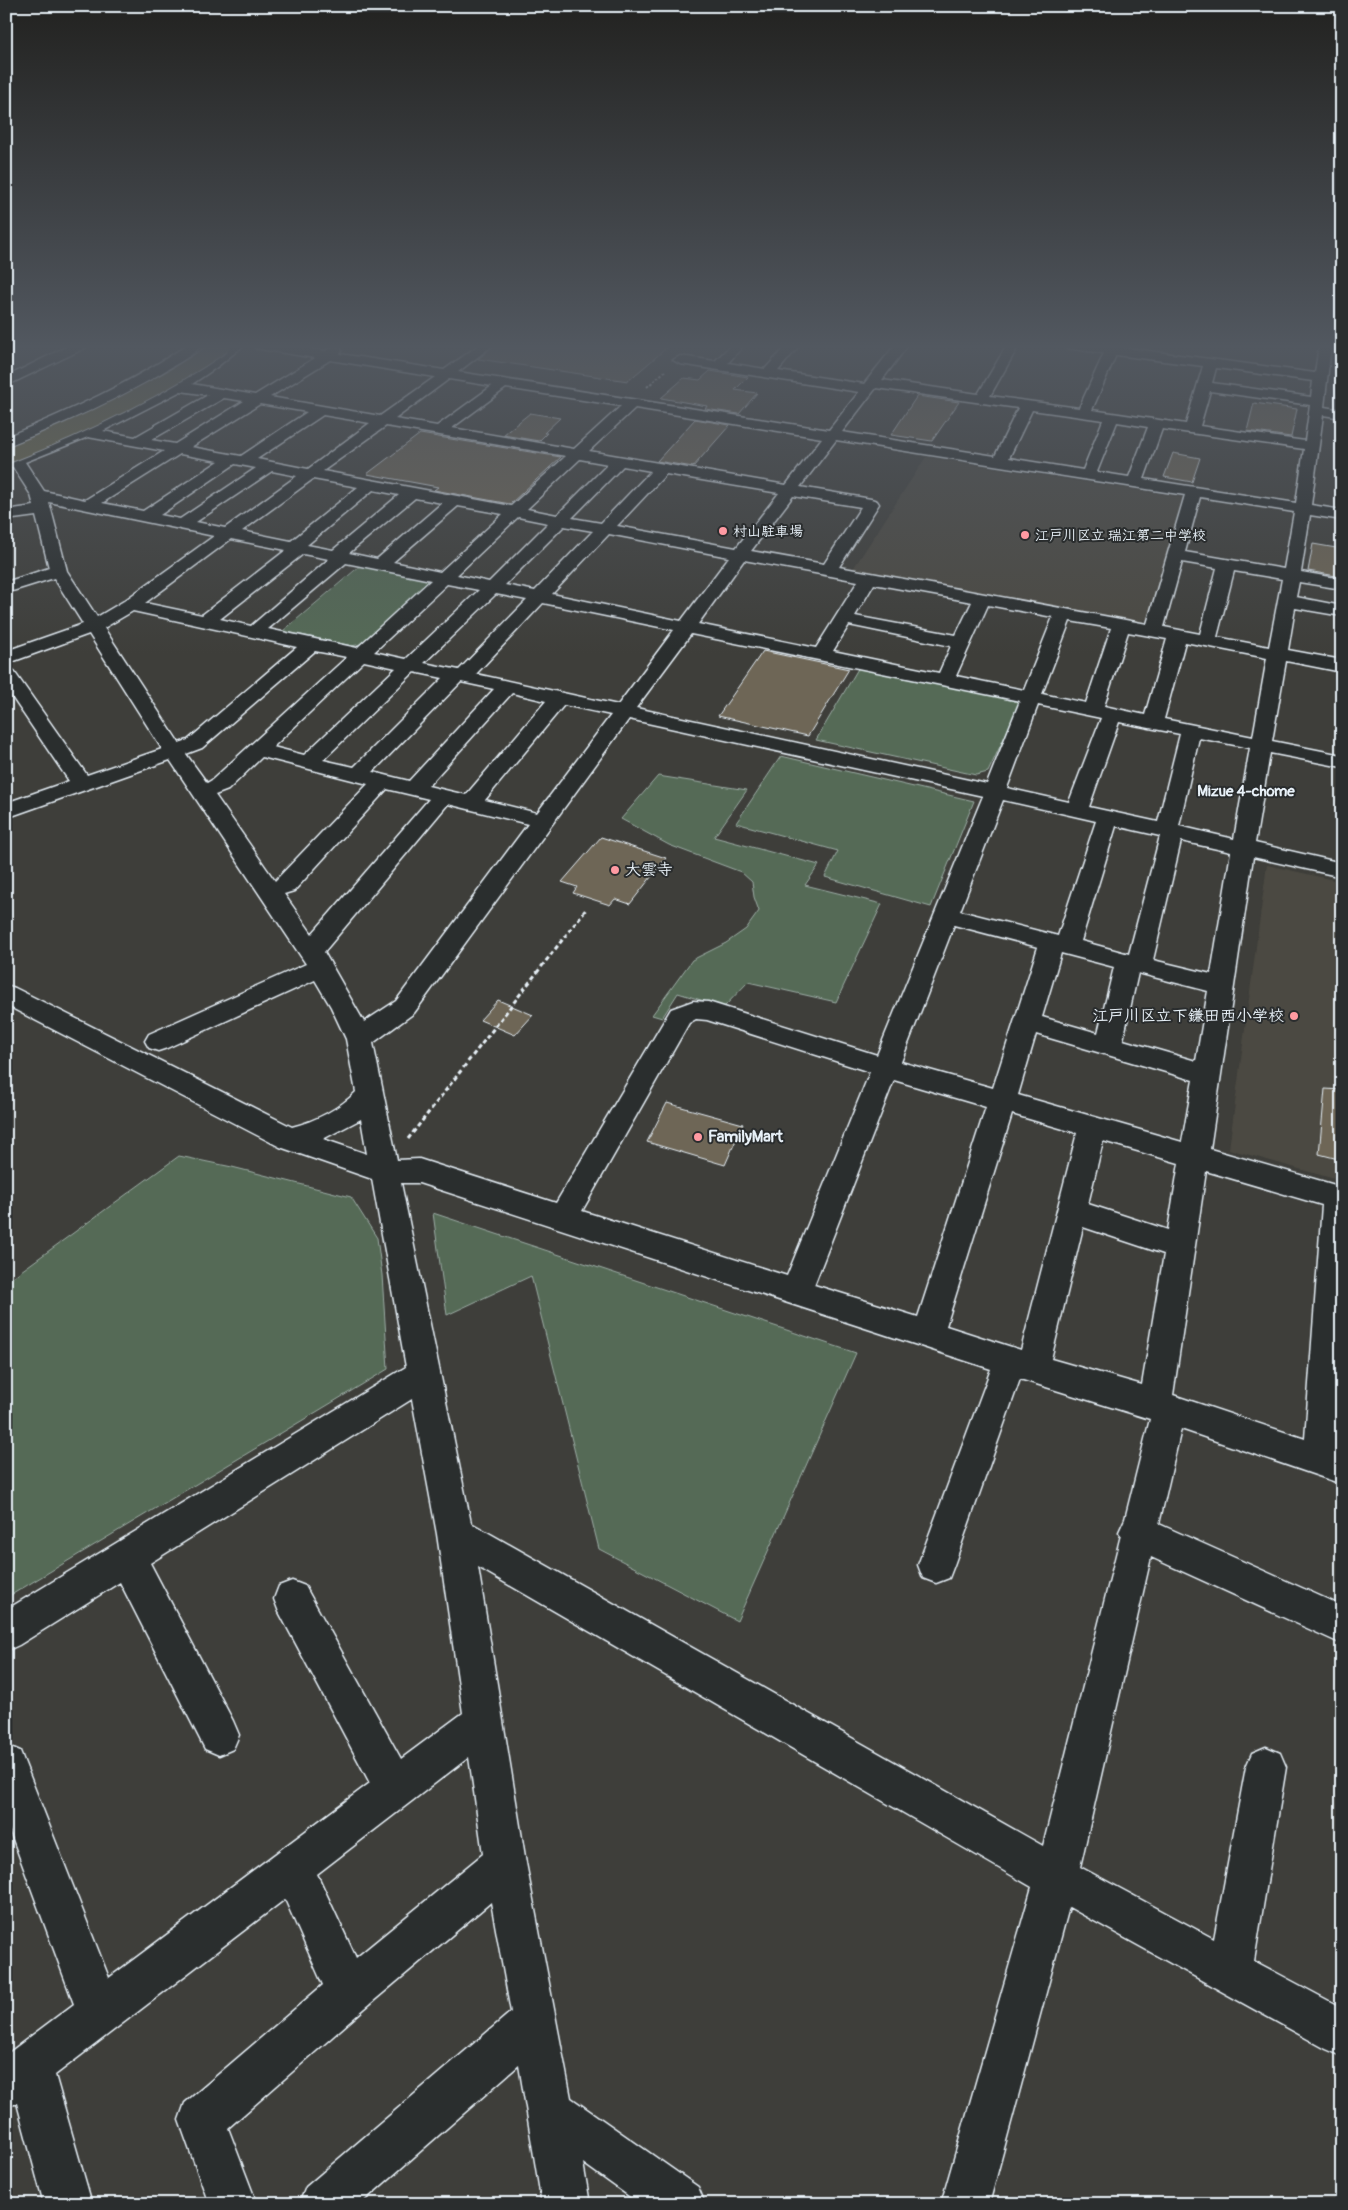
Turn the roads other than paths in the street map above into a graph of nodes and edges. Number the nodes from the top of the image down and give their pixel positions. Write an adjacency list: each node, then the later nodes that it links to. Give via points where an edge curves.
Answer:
1 (21, 448): 15 (highway, bridge)
2 (26, 448): 15 (street)
3 (172, 448): 14 (street)
4 (258, 448): 17 (street)
5 (348, 448): 22 (street)
6 (542, 448): 16 (street)
7 (583, 448): 16 (street)
8 (823, 448): 26 (street)
9 (914, 448): 19 (street)
10 (1007, 448): 19 (street)
11 (1100, 448): 23 (street)
12 (1147, 448): 24 (street)
13 (1311, 448): 32 (street)
14 (177, 449): 17 (street); 31 (street)
15 (8, 453): 30 (street)
16 (577, 454): 18 (street); 33 (street)
17 (238, 460): 20 (street); 36 (street)
18 (619, 462): 21 (street); 37 (street)
19 (1000, 462): 23 (street)
20 (269, 466): 22 (street); 38 (street)
21 (662, 469): 26 (street); 39 (street)
22 (312, 474): 25 (street); 40 (street)
23 (1088, 476): 24 (street)
24 (1135, 483): 27 (street)
25 (370, 486): 28 (street); 41 (street)
26 (790, 490): 42 (street); 48 (street, via 871,504)
27 (1194, 492): 32 (street); 44 (street)
28 (411, 493): 29 (street); 43 (street)
29 (454, 501): 33 (street); 45 (street)
30 (41, 503): 31 (street); 34 (street); 47 (street)
31 (88, 505): 36 (street)
32 (1302, 509): 35 (street); 49 (street)
33 (513, 512): 37 (street); 50 (street)
34 (6, 515)
35 (1342, 515)
36 (146, 517): 38 (street)
37 (560, 521): 39 (street); 53 (street)
38 (183, 524): 40 (street)
39 (603, 529): 42 (street); 55 (street)
40 (227, 534): 41 (street); 58 (street)
41 (297, 548): 43 (street); 62 (street)
42 (740, 554): 48 (street); 65 (street)
43 (339, 556): 45 (street); 67 (street)
44 (1176, 556): 46 (street); 66 (street)
45 (381, 564): 50 (street)
46 (1227, 564): 49 (street); 69 (street)
47 (58, 571): 54 (street); 64 (street)
48 (828, 571): 51 (street)
49 (1290, 575): 52 (street); 57 (street)
50 (443, 577): 53 (street); 74 (street)
51 (870, 578): 56 (street); 61 (street)
52 (1342, 584)
53 (493, 587): 55 (street); 76 (street)
54 (6, 588)
55 (539, 597): 65 (street); 79 (street)
56 (982, 600): 60 (street); 70 (street)
57 (1286, 601): 59 (street); 73 (street)
58 (130, 604): 62 (street); 64 (street)
59 (1342, 611)
60 (1063, 614): 63 (street); 82 (street)
61 (844, 619): 70 (street); 72 (street)
62 (206, 621): 67 (street)
63 (1121, 625): 66 (street); 87 (street)
64 (94, 626): 75 (street); 92 (street)
65 (687, 627): 72 (street); 86 (street)
66 (1154, 631): 68 (street)
67 (254, 632): 71 (street)
68 (1177, 636): 69 (street); 88 (street)
69 (1207, 641): 73 (street)
70 (962, 642): 80 (street)
71 (312, 644): 74 (street); 92 (street, via 194,744)
72 (821, 654): 80 (street)
73 (1276, 654): 77 (street); 90 (street)
74 (360, 655): 76 (street); 91 (street)
75 (6, 658)
76 (410, 666): 79 (street); 94 (street)
77 (1342, 666)
78 (6, 674): 84 (street)
79 (459, 676): 81 (street); 95 (street)
80 (945, 680): 82 (street)
81 (507, 687): 83 (street); 98 (street)
82 (1030, 697): 87 (street); 100 (street)
83 (559, 698): 86 (street); 102 (street)
84 (26, 701): 85 (street); 97 (street)
85 (6, 708)
86 (625, 712): 100 (street); 106 (street)
87 (1102, 712): 88 (street); 103 (street)
88 (1153, 722): 89 (street)
89 (1191, 730): 90 (street); 107 (street)
90 (1262, 745): 93 (street); 108 (street)
91 (258, 750): 94 (street); 99 (street, via 220,785)
92 (174, 751): 97 (street); 99 (street)
93 (1342, 761)
94 (309, 762): 95 (street)
95 (358, 775): 96 (street)
96 (382, 781): 98 (street); 110 (street, via 286,886)
97 (82, 784): 104 (street)
98 (413, 788): 101 (street)
99 (204, 792): 110 (street)
100 (995, 792): 103 (street); 111 (street)
101 (443, 796): 102 (street); 113 (street)
102 (471, 803): 106 (street)
103 (1077, 810): 105 (street)
104 (6, 811)
105 (1108, 818): 107 (street); 112 (street)
106 (542, 821): 118 (street, via 405,1007)
107 (1169, 831): 108 (street); 114 (street)
108 (1244, 848): 109 (street); 115 (street)
109 (1342, 870)
110 (270, 891): 113 (street)
111 (945, 915): 112 (street); 121 (street)
112 (1060, 944): 114 (street); 117 (street)
113 (316, 959): 118 (street); 119 (street)
114 (1134, 963): 115 (street); 120 (street)
115 (1222, 986): 122 (street)
116 (6, 994): 126 (street)
117 (1027, 1022): 120 (street); 124 (street)
118 (359, 1039): 123 (street)
119 (158, 1041)
120 (1108, 1046): 122 (street)
121 (885, 1067): 124 (street); 131 (street, via 708,1011 693,1010 680,1016); 133 (street)
122 (1208, 1074): 127 (street)
123 (370, 1095): 126 (street, via 347,1115); 128 (street)
124 (1002, 1100): 125 (street); 134 (street)
125 (1093, 1126): 127 (street); 130 (street)
126 (290, 1140): 128 (street)
127 (1196, 1155): 129 (street); 132 (street)
128 (385, 1172): 131 (street, via 419,1171); 136 (street)
129 (1339, 1198): 138 (street)
130 (1072, 1211): 132 (street); 135 (street)
131 (564, 1217): 133 (street)
132 (1180, 1248): 137 (street)
133 (796, 1292): 134 (street)
134 (928, 1334): 135 (street)
135 (1022, 1364): 137 (street); 142 (street)
136 (425, 1373): 140 (street); 141 (street)
137 (1162, 1406): 138 (street); 139 (street)
138 (1332, 1464)
139 (1138, 1532): 144 (street); 153 (street)
140 (454, 1534): 146 (street); 153 (street)
141 (127, 1557): 145 (street); 147 (street)
142 (936, 1565)
143 (292, 1599): 150 (street)
144 (1342, 1624)
145 (6, 1632)
146 (483, 1722): 150 (street); 151 (street)
147 (219, 1735)
148 (6, 1766): 156 (street)
149 (1266, 1766): 154 (street)
150 (395, 1789): 152 (street)
151 (505, 1863): 155 (street); 157 (street)
152 (292, 1867): 155 (street); 156 (street)
153 (1056, 1877): 154 (street); 166 (street)
154 (1230, 1972): 158 (street)
155 (349, 1992): 162 (street, via 202,2120)
156 (100, 2013): 159 (street)
157 (535, 2022): 160 (street); 163 (street)
158 (1342, 2033)
159 (18, 2076): 161 (street)
160 (550, 2111): 164 (street); 165 (street)
161 (68, 2204)
162 (233, 2204)
163 (323, 2204)
164 (566, 2204)
165 (681, 2204)
166 (965, 2204)

